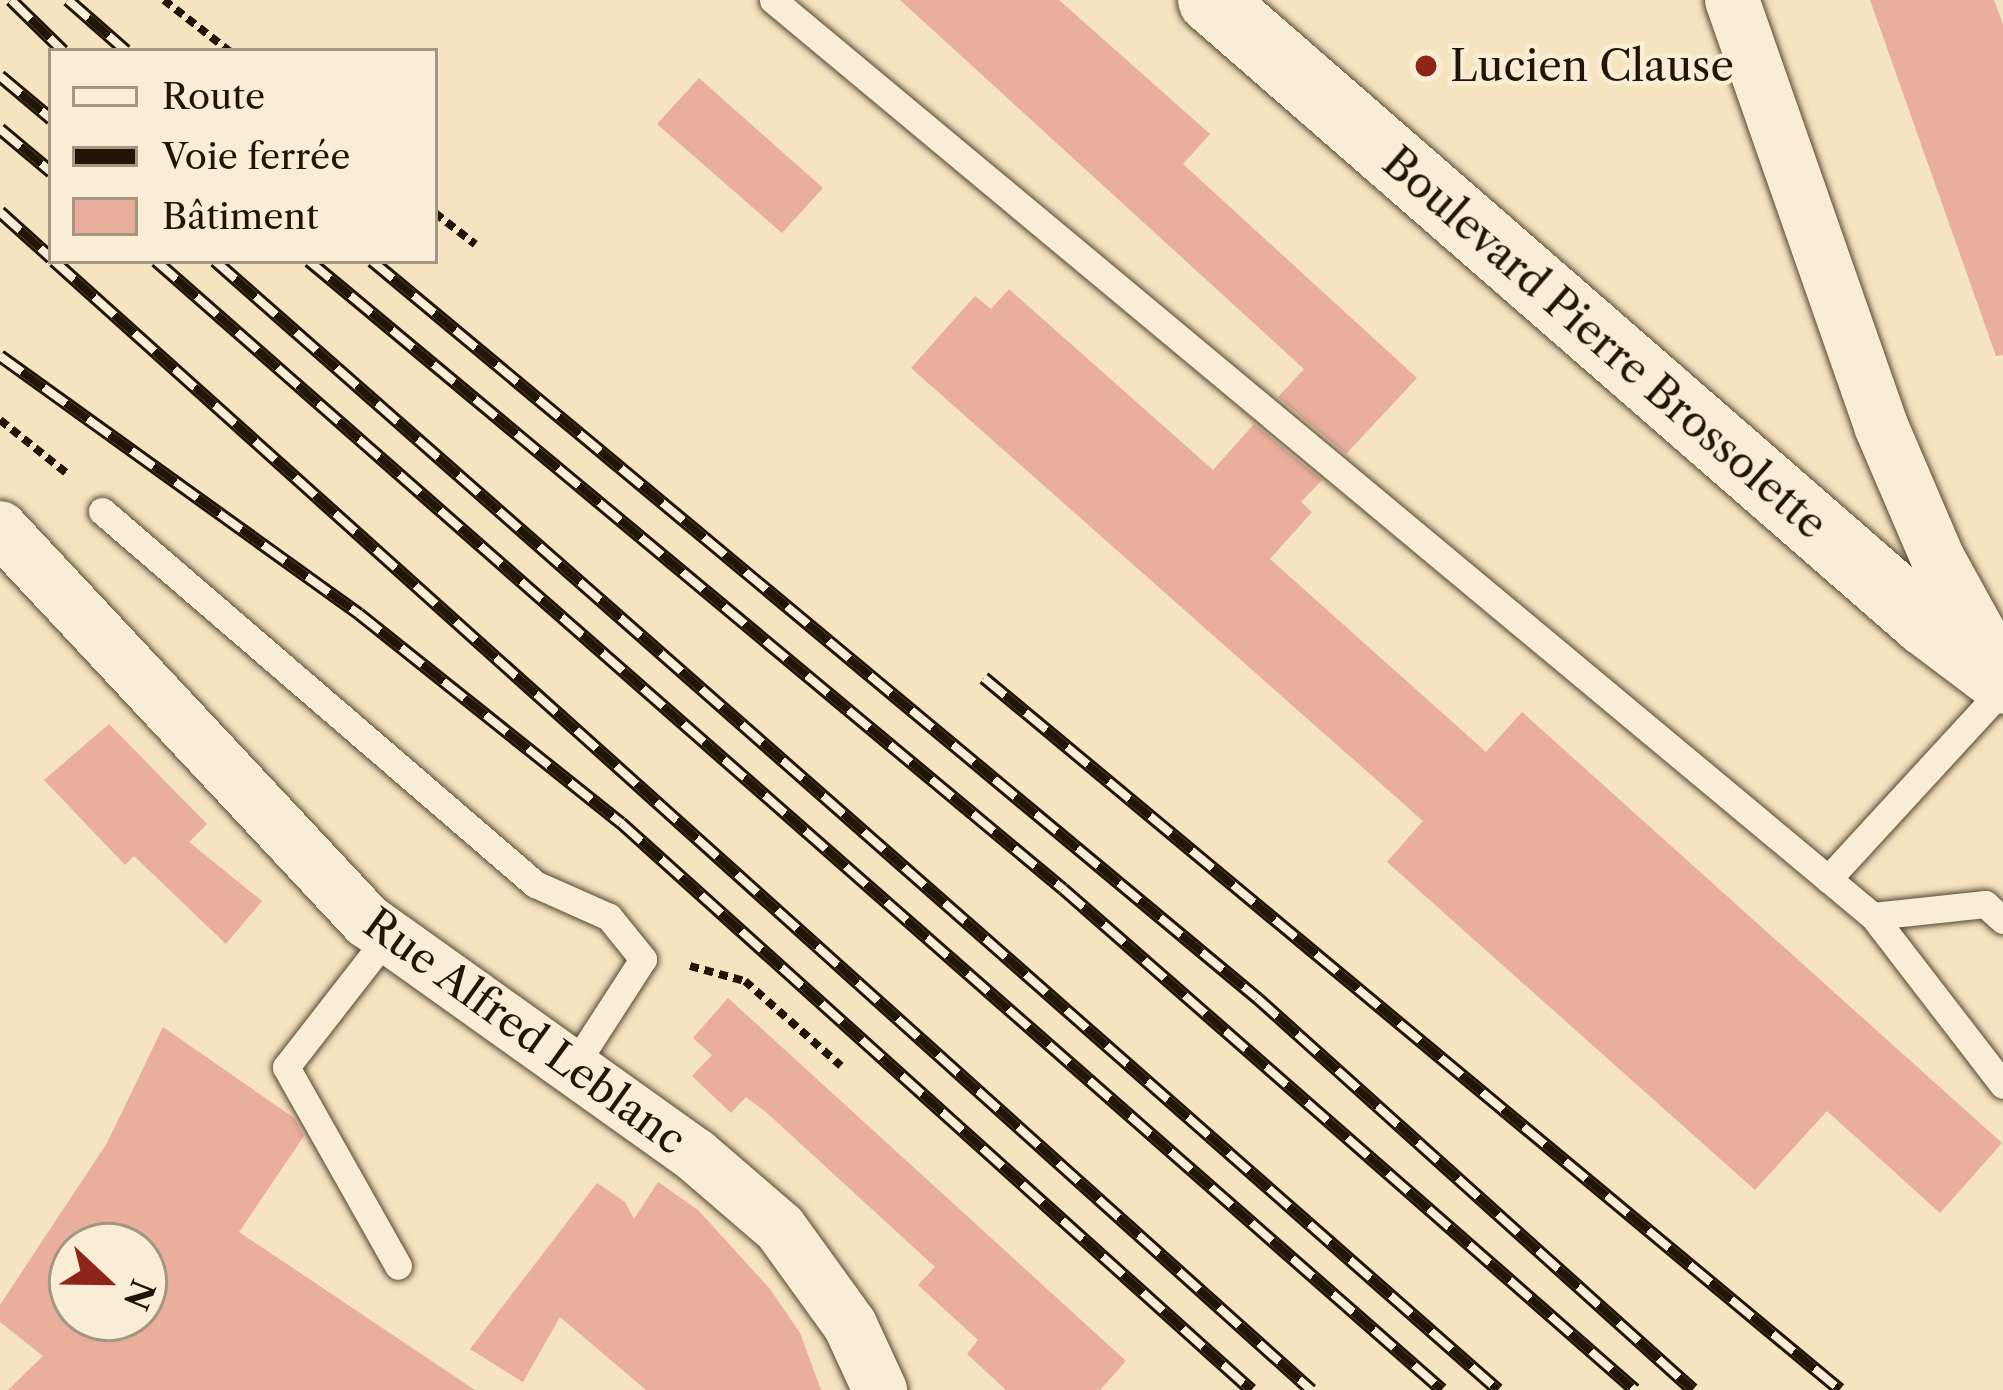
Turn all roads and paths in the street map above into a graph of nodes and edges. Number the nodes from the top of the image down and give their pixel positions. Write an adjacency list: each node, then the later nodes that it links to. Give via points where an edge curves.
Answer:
1 (164, 0): 5 (path)
2 (772, 0): 12 (lane)
3 (1211, 0): 11 (main road, Boulevard Pierre Brossolette)
4 (1732, 0): 11 (street, via 1881,426)
5 (225, 48)
6 (438, 215): 7 (path)
7 (475, 244)
8 (0, 420): 9 (path)
9 (102, 511): 16 (lane, via 535,884 609,917)
10 (0, 528): 15 (street, Rue Alfred Leblanc)
11 (2003, 682): 12 (lane)
12 (1828, 879): 13 (lane)
13 (1873, 916): 14 (lane, via 1984,904); 19 (lane)
14 (2003, 920)
15 (388, 936): 18 (street, Rue Alfred Leblanc); 20 (lane, via 286,1067)
16 (643, 959): 17 (path, via 745,981); 18 (lane)
17 (841, 1066)
18 (573, 1067): 21 (street, Rue Alfred Leblanc, via 780,1228 850,1325)
19 (2003, 1085)
20 (398, 1266)
21 (880, 1390)

